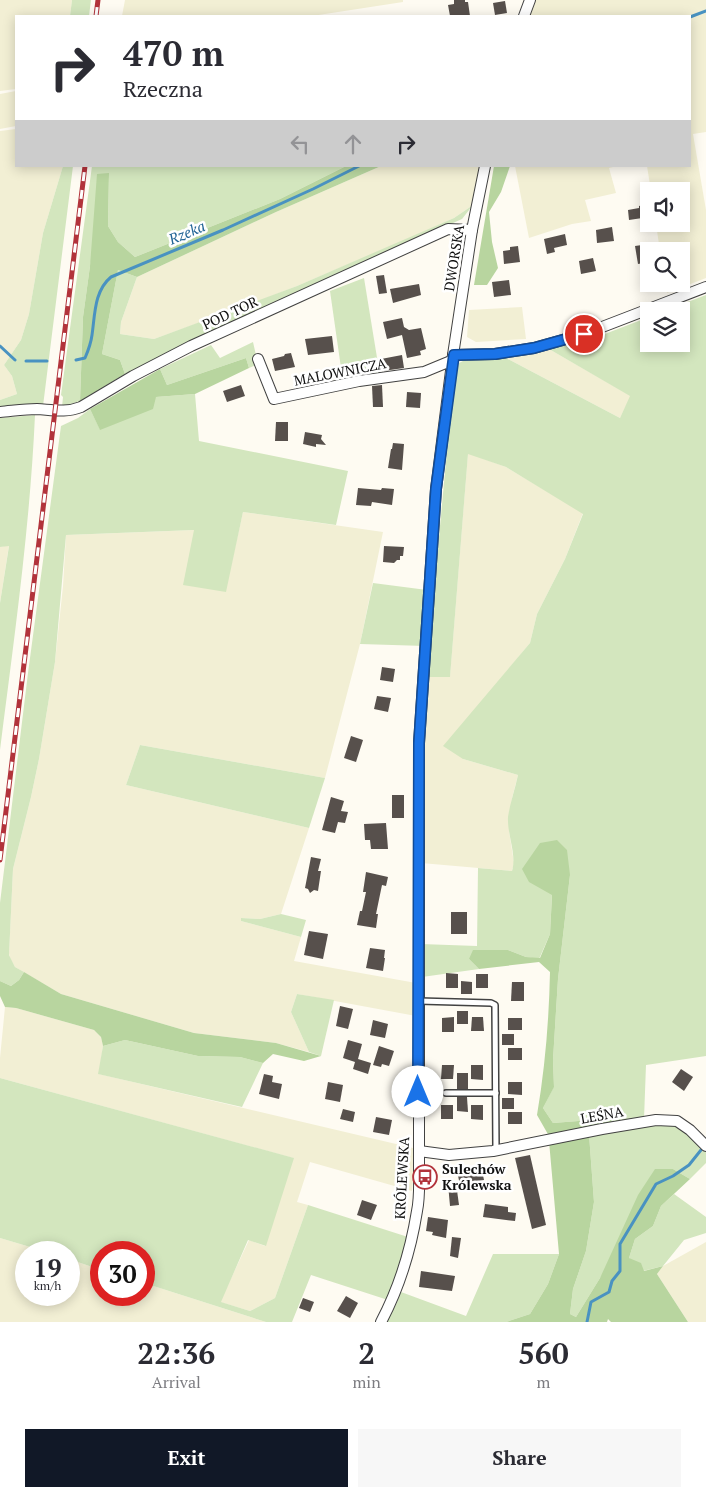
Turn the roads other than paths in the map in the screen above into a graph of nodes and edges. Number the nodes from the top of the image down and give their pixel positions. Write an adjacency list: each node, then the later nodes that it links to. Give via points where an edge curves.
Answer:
1 (530, 0): 2 (street)
2 (524, 15)
3 (485, 167): 4 (street, DWORSKA)
4 (472, 230): 7 (street, DWORSKA); 8 (street, POD TOR, via 448,229 439,233 191,346 81,407 65,411)
5 (706, 287): 7 (street, via 584,334 542,346)
6 (258, 358): 7 (street, MALOWNICZA, via 274,399 359,381 424,372)
7 (453, 358): 9 (street, DWORSKA, via 436,489 419,743)
8 (0, 412)
9 (419, 1001): 11 (lane, via 495,1005); 14 (street, KRÓLEWSKA)
10 (446, 1093): 11 (lane)
11 (496, 1093): 13 (lane)
12 (706, 1146): 13 (street, LEŚNA, via 677,1121 656,1120)
13 (496, 1150): 14 (street, LEŚNA, via 449,1155)
14 (419, 1151): 15 (street, KRÓLEWSKA, via 418,1210 395,1293)
15 (381, 1322)

